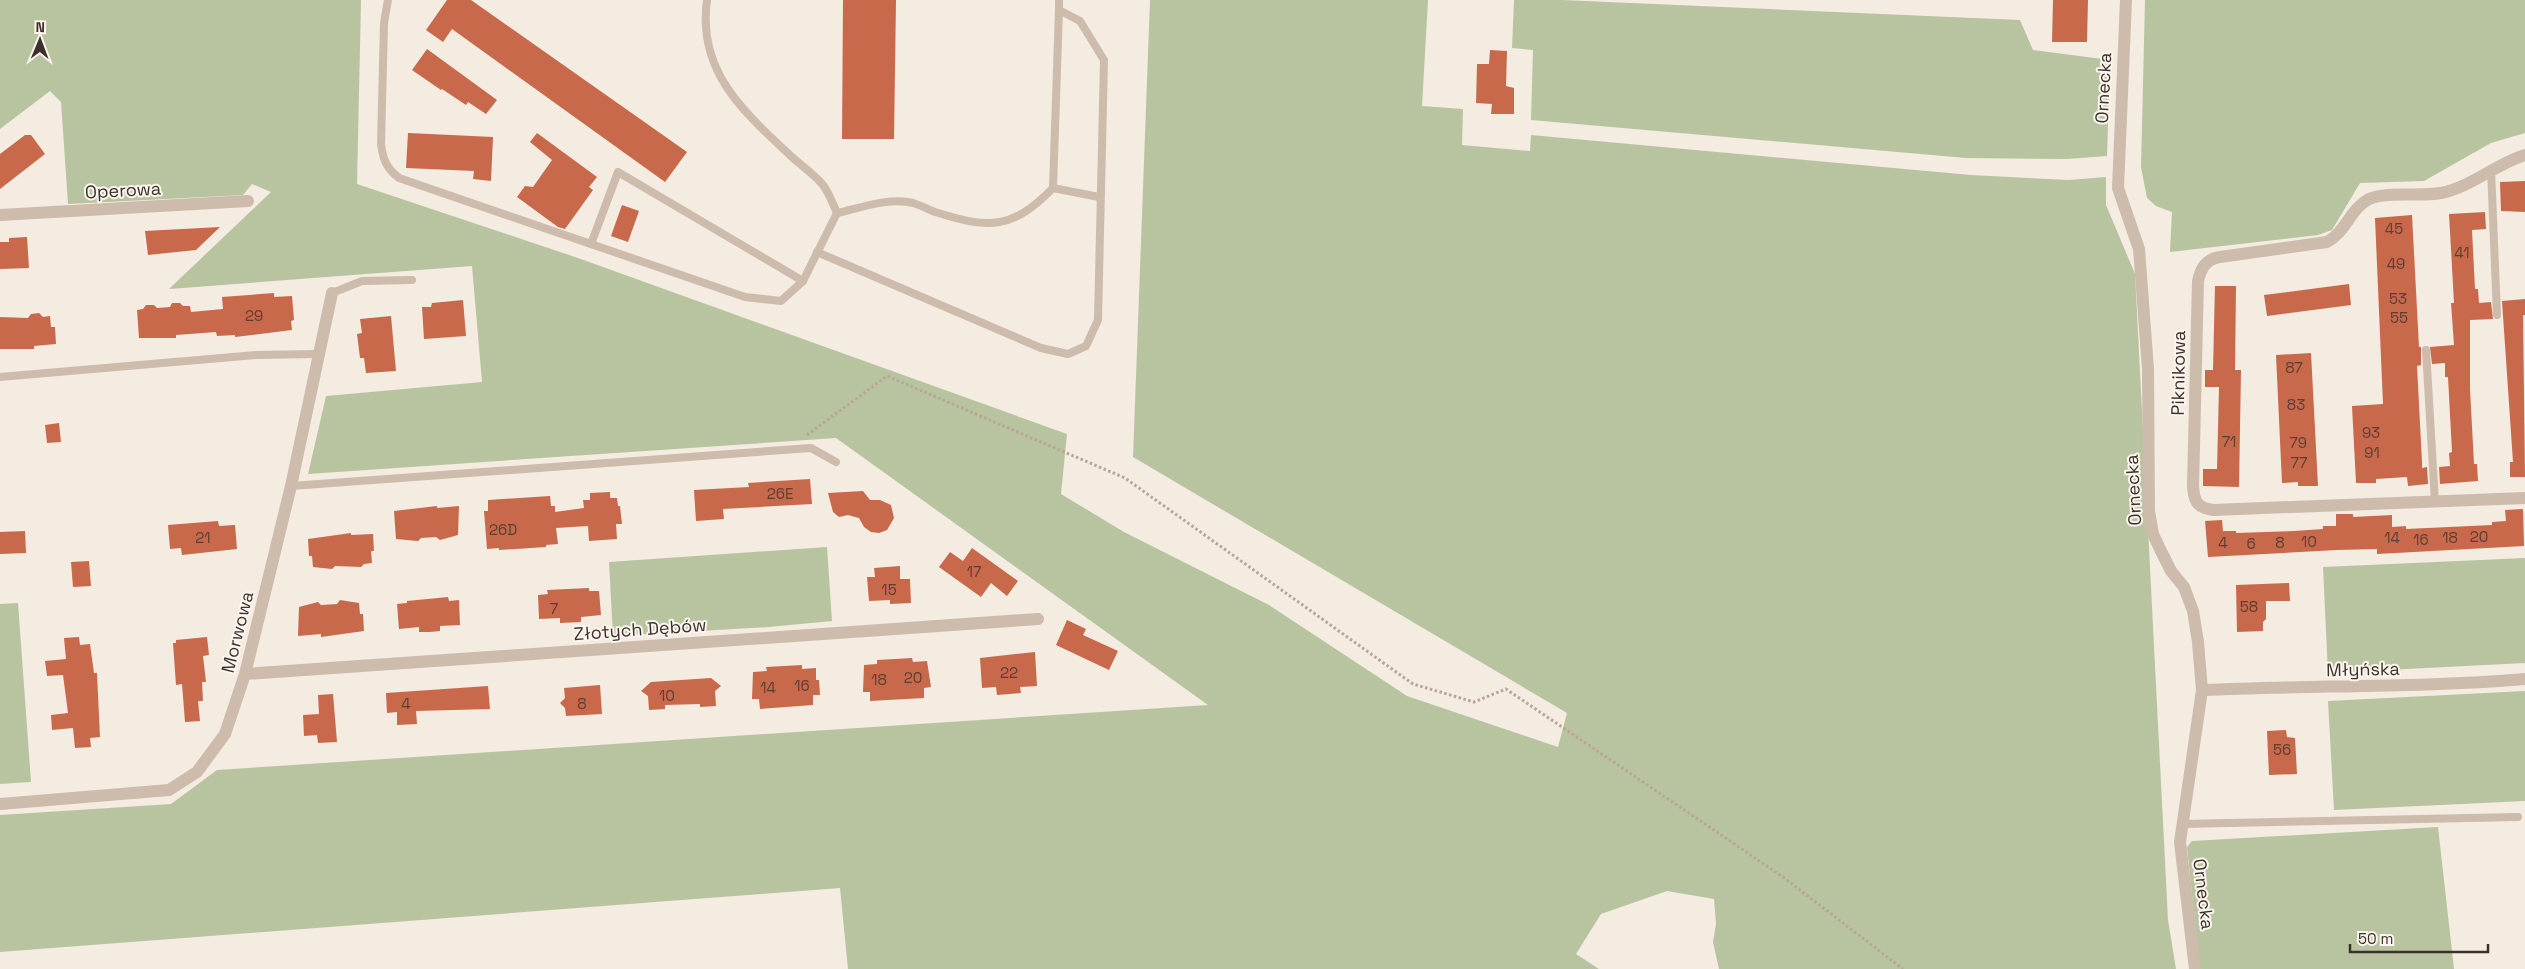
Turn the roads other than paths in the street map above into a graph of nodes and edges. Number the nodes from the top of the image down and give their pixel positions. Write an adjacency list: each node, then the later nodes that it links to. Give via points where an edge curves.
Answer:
1 (388, 0): 13 (lane, via 384,23 381,144 389,170 399,178)
2 (706, 0): 11 (lane, via 704,16 710,58 724,86 752,120 824,186)
3 (1059, 0): 5 (lane)
4 (2126, 0): 29 (street, Ornecka, via 2118,188 2139,249 2148,369 2149,511 2153,534 2170,571 2184,587 2193,612)
5 (1059, 10): 8 (lane); 9 (lane, via 1080,21 1104,60)
6 (2525, 155): 7 (street, Piknikowa)
7 (2491, 170): 18 (lane); 25 (street, Piknikowa, via 2441,193 2370,199 2356,209 2339,234 2327,242 2213,258 2203,266 2198,281 2192,486 2199,507 2213,510)
8 (1053, 188): 9 (lane); 11 (lane, via 1034,207 998,223 972,222 912,203 886,202)
9 (1099, 197): 14 (lane, via 1098,320 1086,346 1068,354 1040,348)
10 (248, 201): 12 (street, Operowa)
11 (837, 213): 14 (lane)
12 (0, 215)
13 (591, 244): 16 (lane, via 745,298 781,301); 16 (lane, via 618,172)
14 (817, 252): 16 (lane)
15 (412, 280): 17 (lane, via 362,281)
16 (803, 281)
17 (332, 293): 20 (street, Morwowa)
18 (2497, 316)
19 (2426, 350): 25 (lane)
20 (318, 354): 21 (lane, via 256,355); 23 (street, Morwowa)
21 (0, 377)
22 (836, 462): 23 (lane, via 811,448)
23 (291, 486): 27 (street, Morwowa)
24 (2525, 498): 25 (street, Piknikowa)
25 (2435, 502)
26 (1038, 619): 27 (street, Złotych Dębów)
27 (245, 674): 30 (street, Morwowa, via 225,734 197,772 169,790)
28 (2525, 679): 29 (street, Młyńska, via 2347,688)
29 (2202, 690): 32 (street, Ornecka)
30 (0, 804)
31 (2518, 817): 32 (lane)
32 (2182, 824): 33 (street, Ornecka, via 2182,870)
33 (2195, 969)

